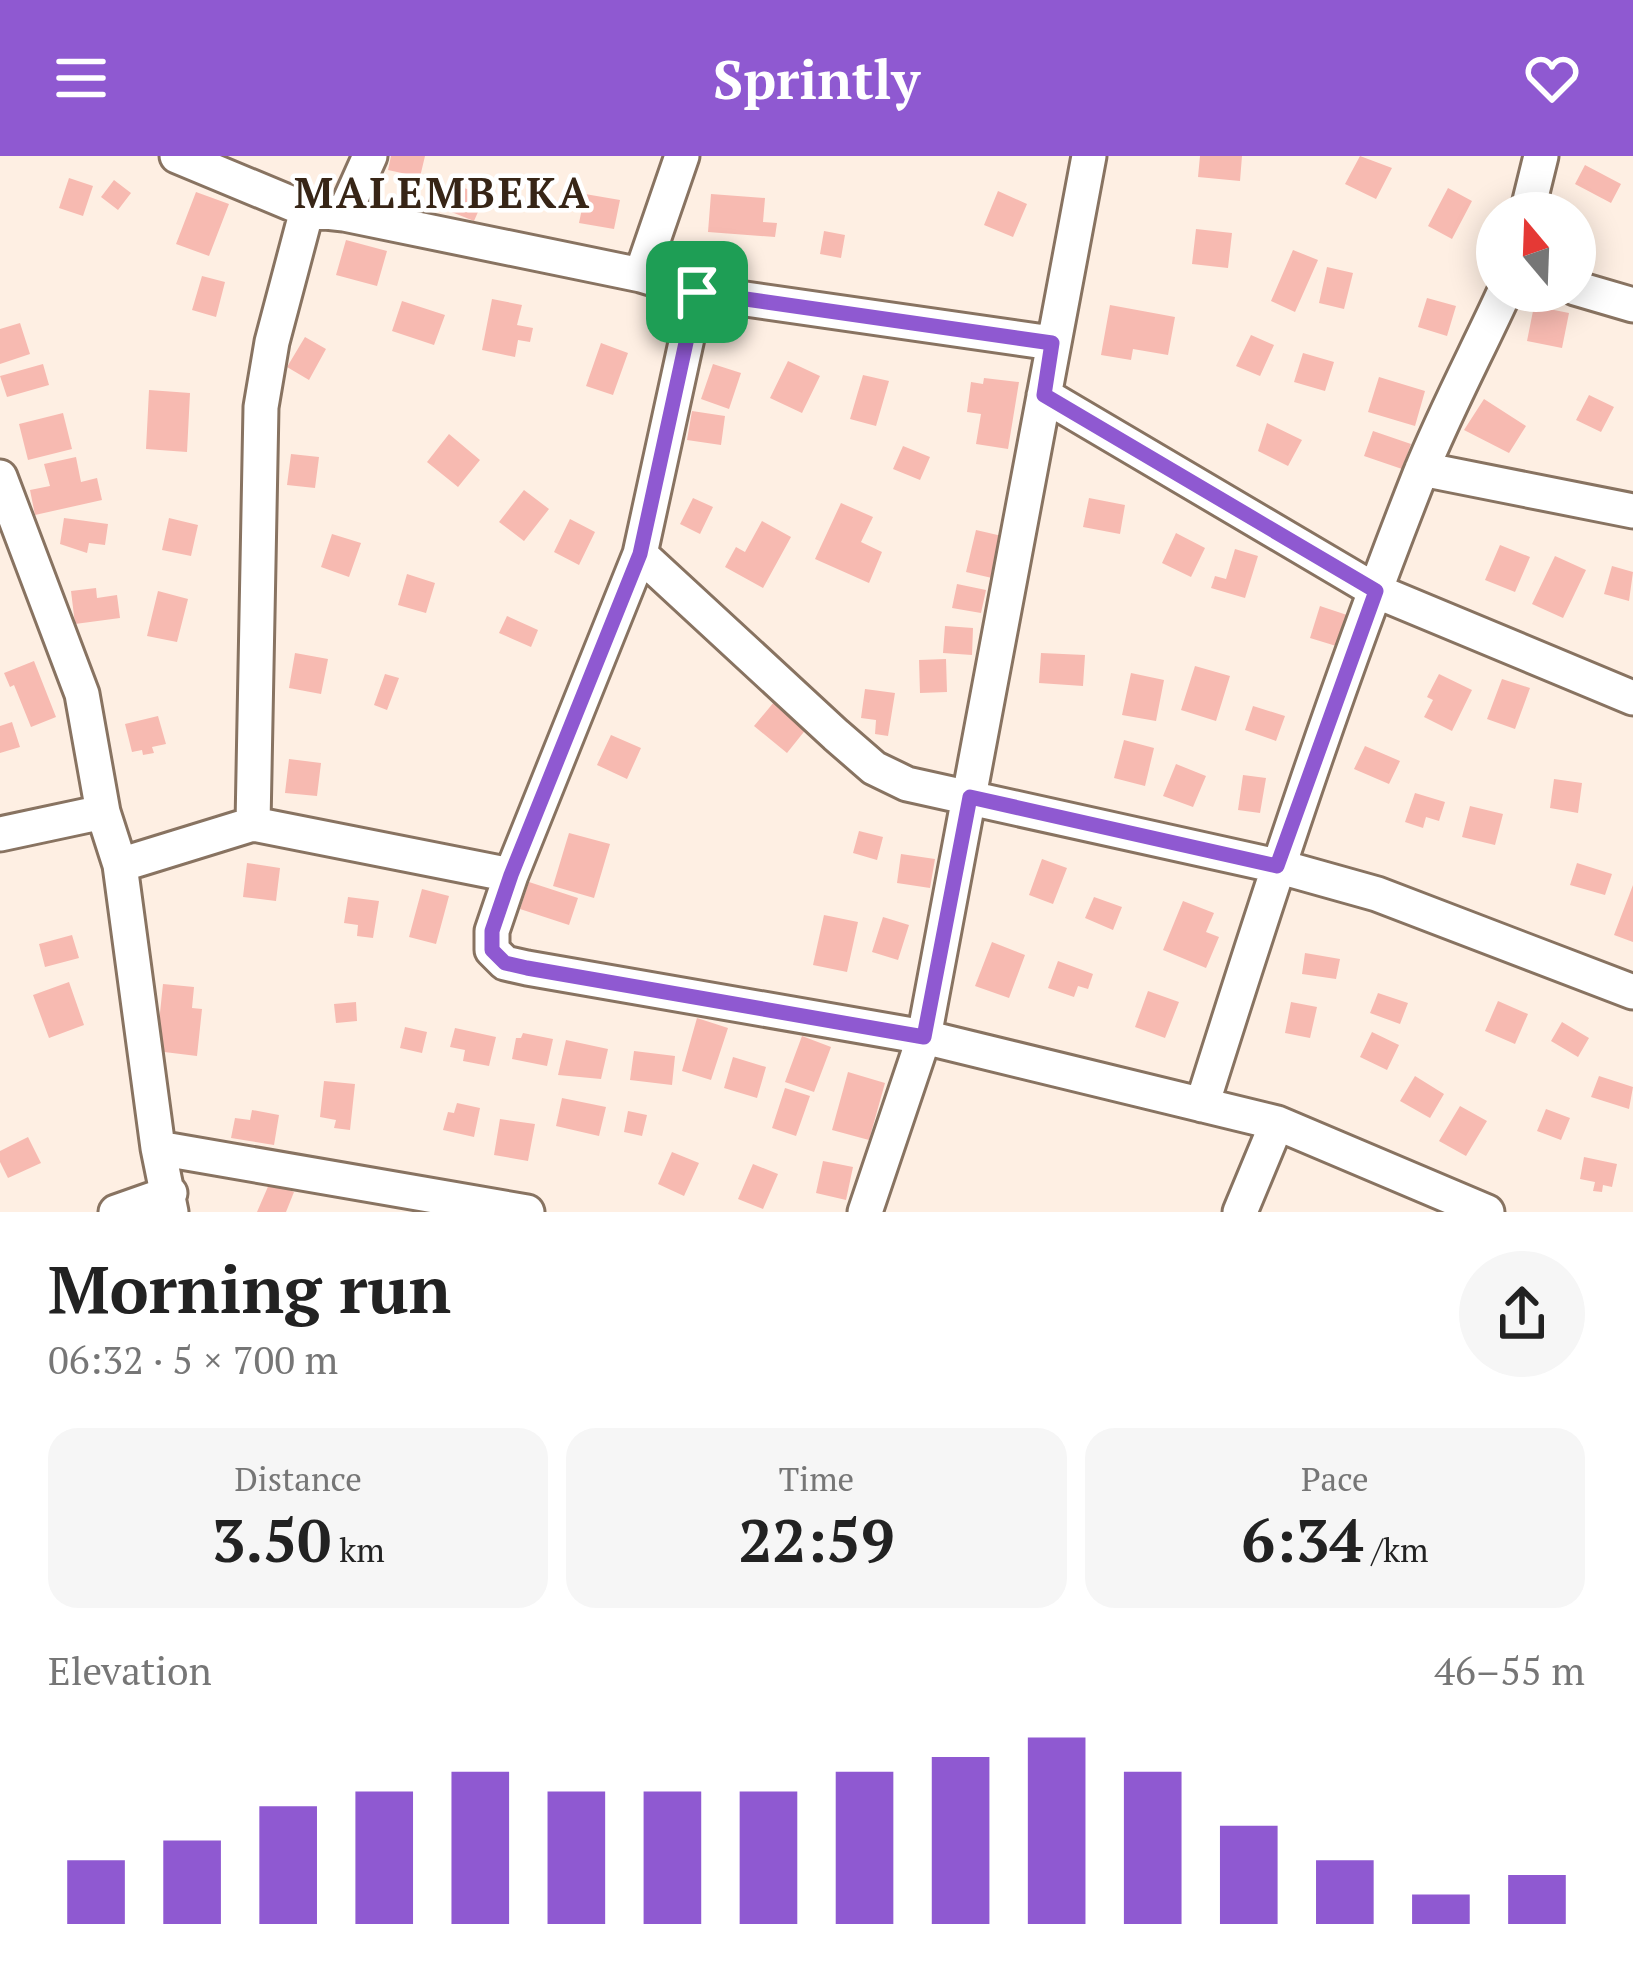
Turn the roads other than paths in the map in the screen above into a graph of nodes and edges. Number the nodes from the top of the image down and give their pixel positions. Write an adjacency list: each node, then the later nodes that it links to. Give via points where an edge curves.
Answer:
1 (178, 156): 7 (street)
2 (370, 156): 8 (street)
3 (682, 156): 9 (street)
4 (1089, 156): 14 (street)
5 (1540, 156): 6 (street)
6 (1532, 192)
7 (307, 210): 8 (street); 24 (street, via 261,407)
8 (344, 214): 9 (street)
9 (641, 275): 10 (street)
10 (697, 292): 14 (street); 19 (street)
11 (1596, 294): 12 (street)
12 (1633, 304)
13 (1495, 312): 16 (street)
14 (1052, 343): 15 (street)
15 (1044, 395): 20 (street); 22 (street)
16 (1422, 470): 18 (street); 20 (street)
17 (0, 477): 23 (street, via 82,694)
18 (1633, 511)
19 (640, 554): 22 (street, via 874,768); 28 (street)
20 (1376, 591): 21 (street); 27 (street)
21 (1633, 698)
22 (970, 797): 27 (street); 30 (street)
23 (103, 812): 25 (street); 26 (street)
24 (253, 824): 26 (street); 28 (street)
25 (0, 834)
26 (121, 865): 33 (street)
27 (1277, 866): 29 (street, via 1377,894); 31 (street)
28 (511, 875): 30 (street, via 492,931 492,950 505,963)
29 (1633, 992)
30 (924, 1037): 31 (street); 37 (street)
31 (1202, 1105): 32 (street)
32 (1277, 1124): 38 (street); 39 (street)
33 (158, 1148): 34 (street); 36 (street)
34 (170, 1203): 35 (street)
35 (116, 1212)
36 (527, 1212)
37 (865, 1212)
38 (1240, 1212)
39 (1487, 1212)

